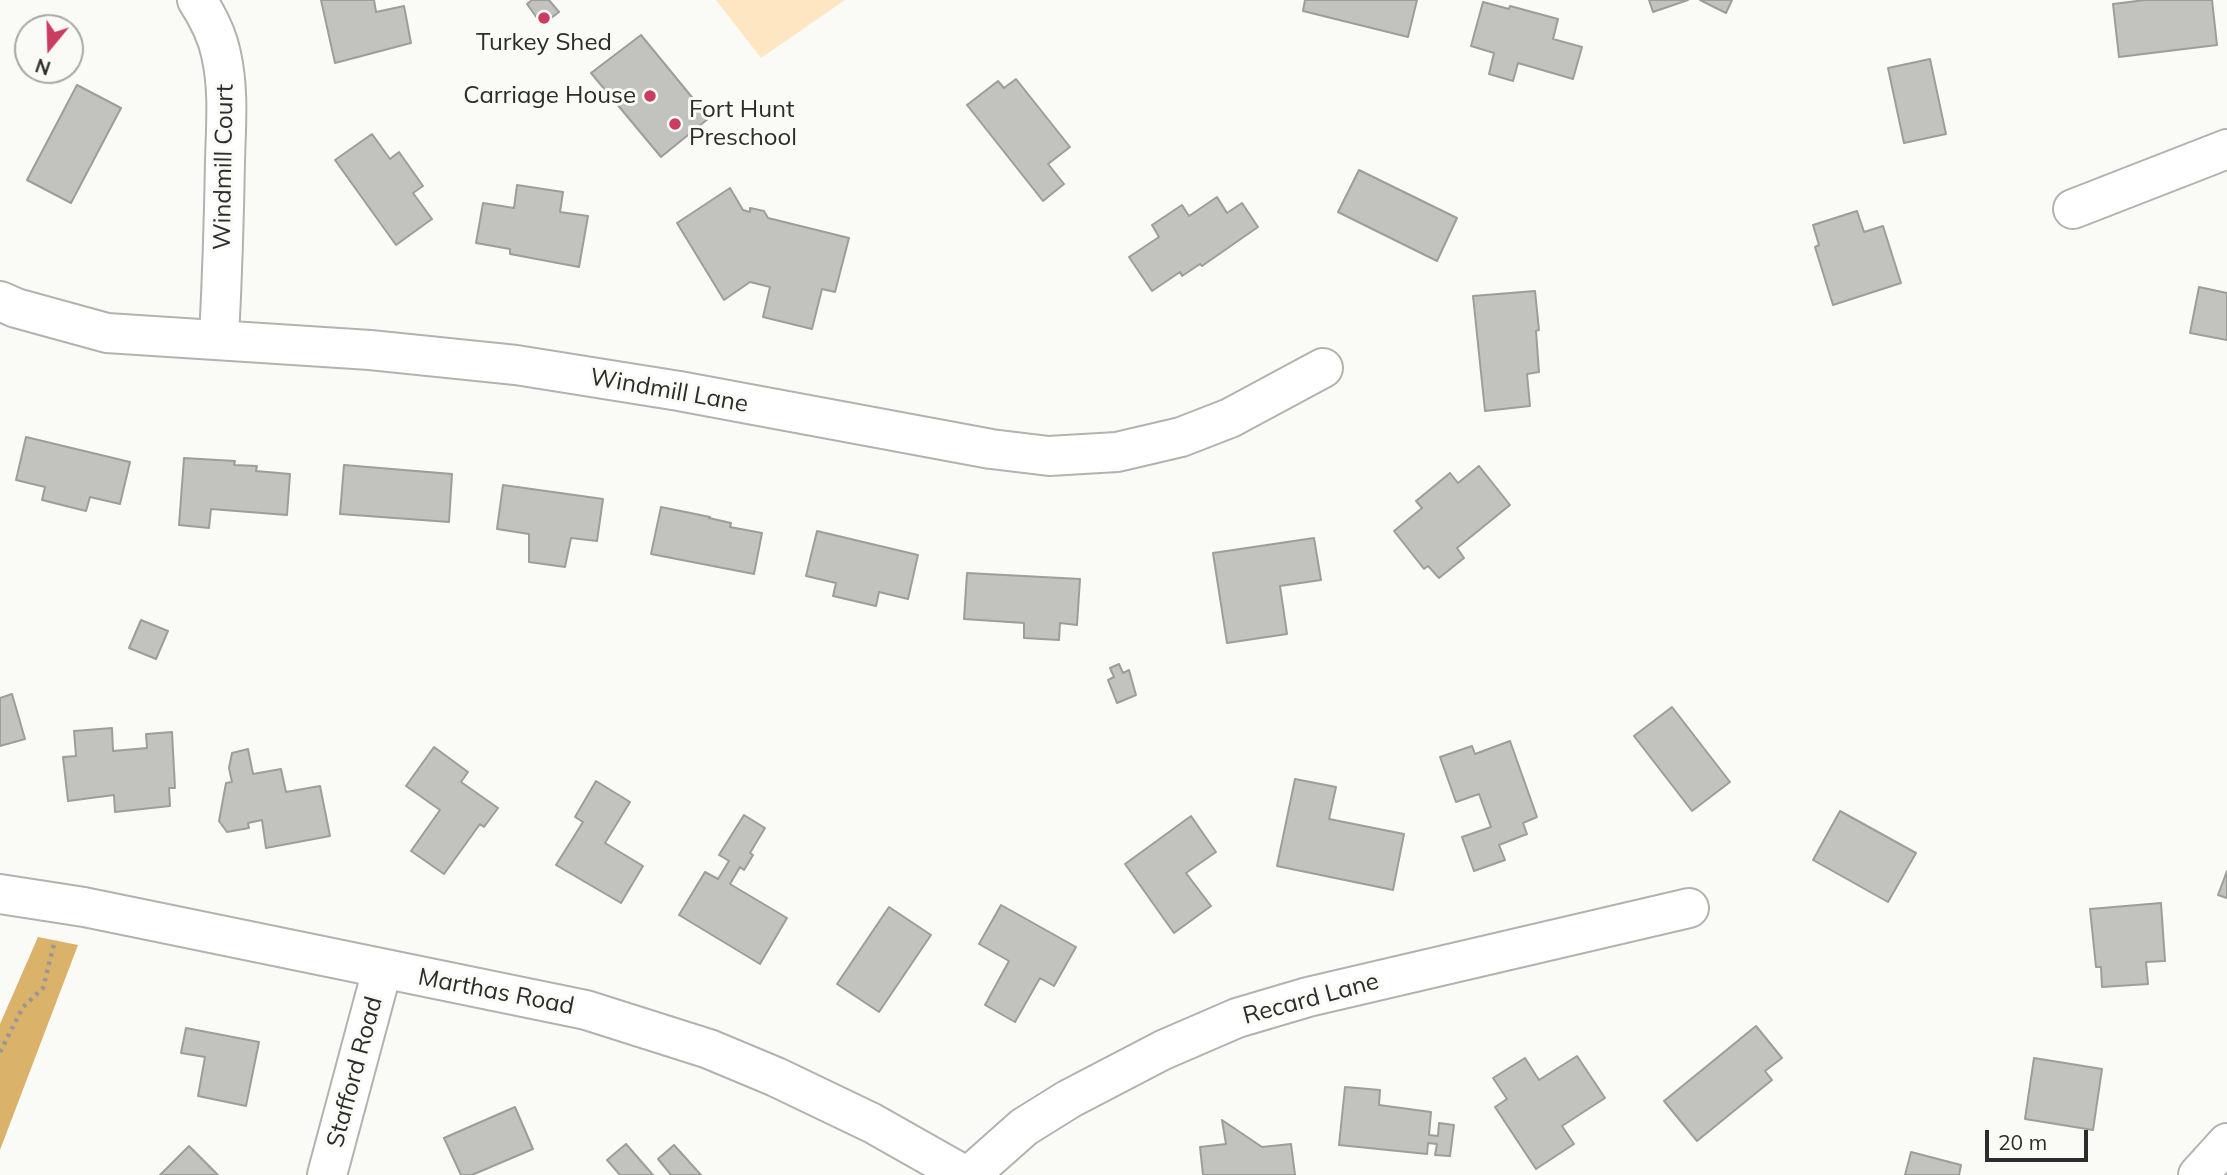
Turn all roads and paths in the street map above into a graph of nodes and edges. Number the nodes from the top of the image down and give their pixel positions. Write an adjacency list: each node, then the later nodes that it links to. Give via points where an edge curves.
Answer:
1 (197, 0): 5 (street, Windmill Court, via 211,22 225,73)
2 (2227, 149): 3 (street)
3 (2073, 209)
4 (0, 301): 5 (street, Windmill Lane, via 107,333)
5 (219, 339): 6 (street, Windmill Lane, via 516,365 1049,456 1117,452 1181,437 1230,418)
6 (1323, 368)
7 (0, 894): 10 (street, Marthas Road, via 84,907)
8 (1689, 908): 15 (street, Recard Lane, via 1308,997 1237,1018 1069,1099 1024,1127)
9 (54, 941): 11 (path, via 43,988 23,1007)
10 (382, 970): 13 (street, Stafford Road); 14 (street, Marthas Road, via 586,1010 709,1049 872,1123)
11 (0, 1052)
12 (2227, 1143): 16 (street)
13 (327, 1175)
14 (964, 1175)
15 (970, 1175)
16 (2199, 1175)

